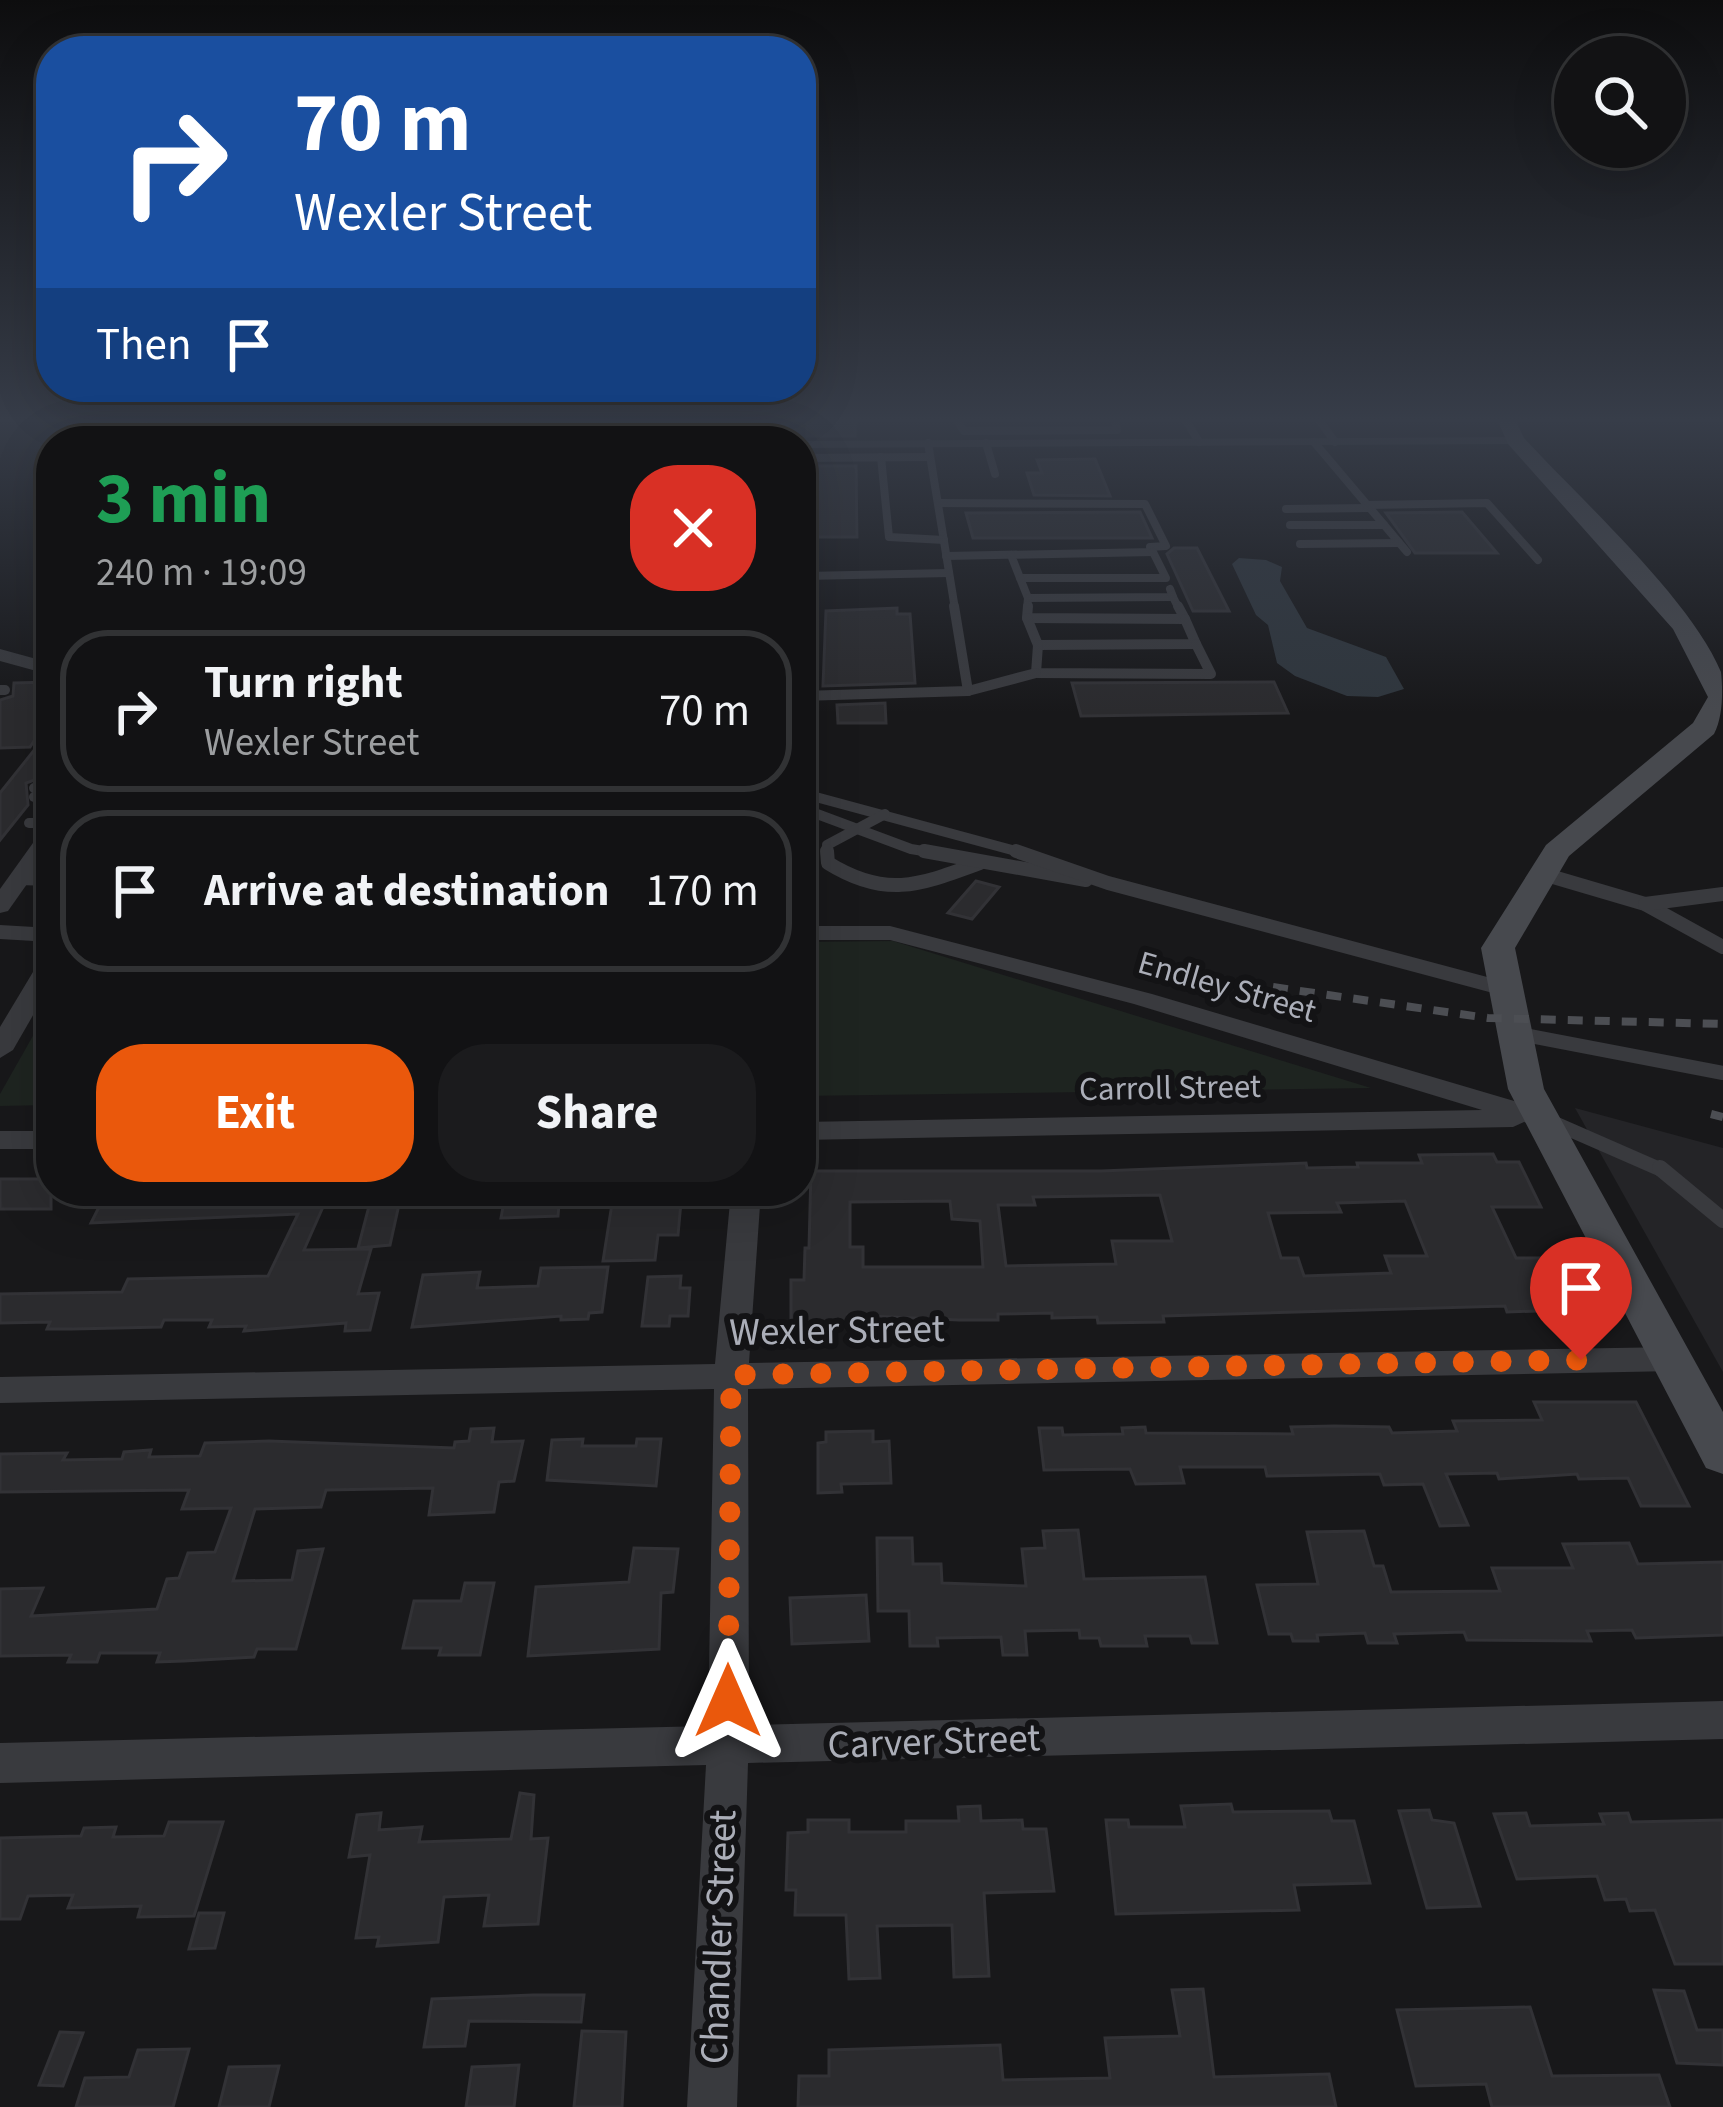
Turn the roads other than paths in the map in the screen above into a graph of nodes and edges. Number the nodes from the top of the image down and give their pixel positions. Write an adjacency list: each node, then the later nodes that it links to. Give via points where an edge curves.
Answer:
1 (887, 515): 9 (lane, via 889,537)
2 (940, 515): 9 (lane)
3 (1151, 515): 12 (lane, via 1166,546)
4 (1375, 515): 8 (lane)
5 (1498, 515): 16 (lane)
6 (1586, 515): 38 (main road, via 1684,626 1721,697 1704,728 1557,851)
7 (1290, 525): 8 (lane)
8 (1384, 525): 10 (lane)
9 (944, 540): 15 (lane)
10 (1399, 543): 11 (lane); 13 (lane)
11 (1300, 544)
12 (1153, 552): 14 (lane); 20 (lane)
13 (1407, 552)
14 (1011, 555): 15 (lane); 19 (lane)
15 (946, 556): 17 (lane)
16 (1538, 560)
17 (949, 573): 18 (lane); 30 (lane)
18 (816, 576)
19 (1020, 578): 20 (lane); 22 (lane)
20 (1166, 578): 21 (lane)
21 (1172, 596): 22 (lane); 24 (lane)
22 (1028, 598): 23 (lane)
23 (1027, 618): 24 (lane); 26 (lane)
24 (1185, 619): 25 (lane)
25 (1196, 644): 26 (lane); 29 (lane, via 1211,674)
26 (1038, 645): 29 (lane)
27 (0, 655): 28 (street)
28 (36, 665)
29 (1036, 673): 30 (lane)
30 (968, 691): 31 (lane)
31 (816, 696)
32 (816, 797): 34 (lane)
33 (816, 814): 35 (lane)
34 (885, 814): 35 (lane); 41 (lane)
35 (854, 828): 37 (lane); 37 (lane, via 827,845 828,863 855,883 912,887)
36 (36, 839): 39 (street)
37 (982, 862): 41 (lane)
38 (1543, 874): 43 (lane); 49 (main road, via 1498,948)
39 (20, 878): 40 (lane); 44 (street)
40 (36, 879)
41 (1108, 884): 49 (lane)
42 (1723, 894): 43 (lane)
43 (1645, 904): 48 (lane)
44 (0, 906)
45 (0, 932): 46 (street)
46 (36, 933)
47 (816, 933): 54 (street, Endley Street, via 890,933)
48 (1723, 947)
49 (1505, 989): 51 (main road)
50 (36, 991): 52 (street)
51 (1514, 1034): 53 (lane); 54 (main road)
52 (0, 1050)
53 (1723, 1073)
54 (1541, 1118): 55 (street, Carroll Street); 59 (lane, via 1655,1164); 60 (main road)
55 (816, 1131)
56 (36, 1140): 57 (street)
57 (0, 1141)
58 (745, 1206): 61 (street, Chandler Street)
59 (1723, 1220)
60 (1675, 1359): 61 (street, Wexler Street); 63 (main road)
61 (731, 1375): 62 (street, Wexler Street); 65 (street, Chandler Street)
62 (0, 1390)
63 (1723, 1455)
64 (1723, 1720): 65 (street, Carver Street)
65 (728, 1748): 66 (street, Carver Street); 67 (street, Chandler Street)
66 (0, 1763)
67 (712, 2107)

